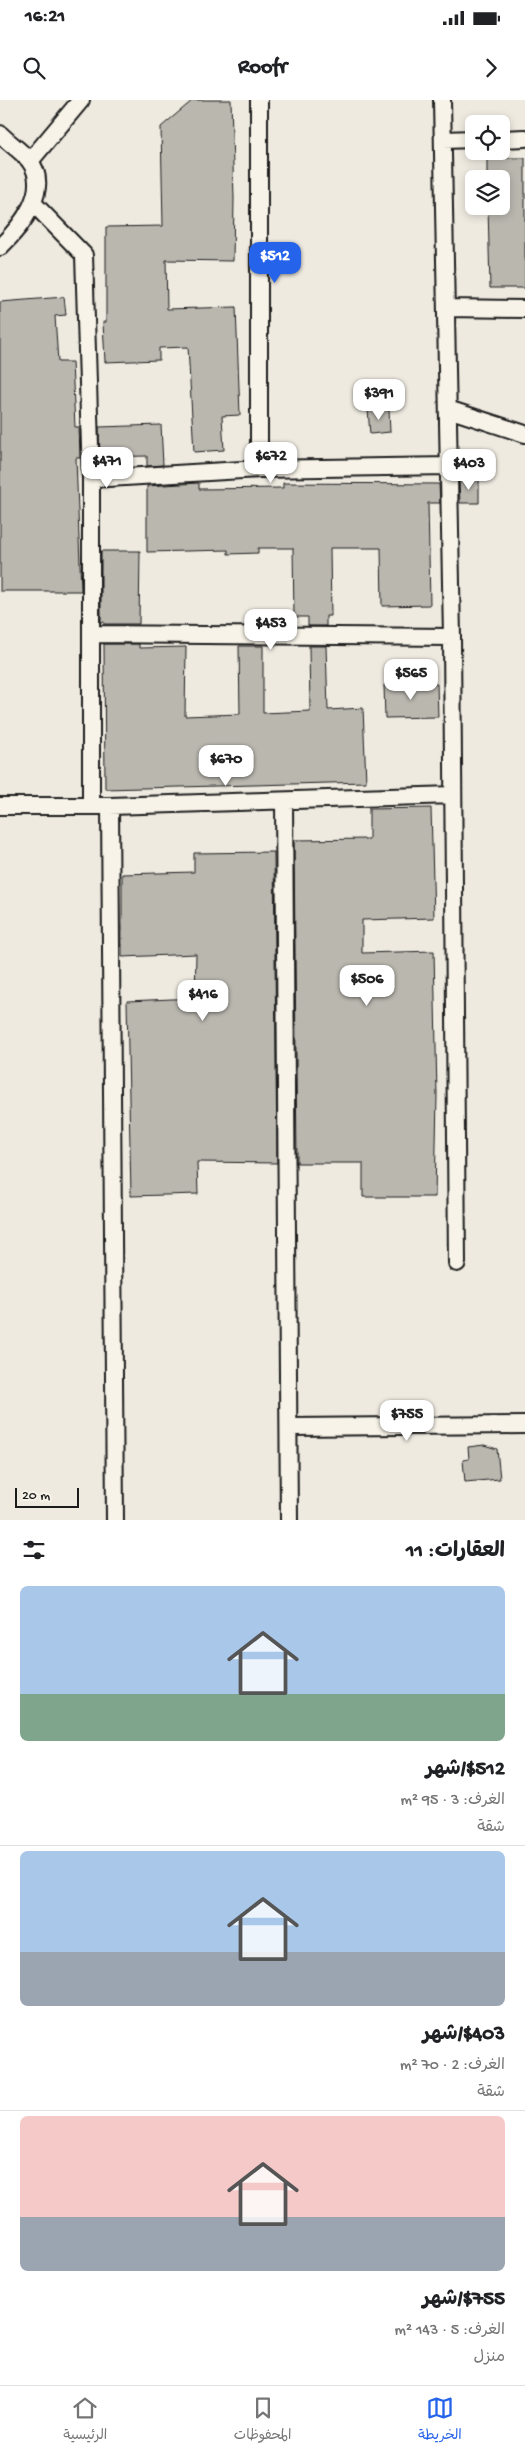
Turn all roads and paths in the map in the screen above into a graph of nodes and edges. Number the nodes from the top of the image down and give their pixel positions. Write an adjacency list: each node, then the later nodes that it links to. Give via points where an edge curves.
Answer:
1 (80, 100): 9 (street)
2 (259, 100): 17 (street)
3 (442, 100): 8 (street)
4 (0, 134): 9 (street)
5 (525, 138): 7 (street)
6 (465, 139): 8 (street)
7 (510, 139)
8 (444, 140): 12 (street)
9 (30, 161): 10 (street, via 38,180)
10 (34, 204): 11 (street); 18 (street, via 84,255)
11 (0, 247)
12 (447, 308): 13 (street); 14 (street)
13 (525, 309)
14 (448, 409): 15 (street); 16 (street)
15 (525, 434)
16 (449, 466): 17 (street); 20 (street)
17 (259, 469): 18 (street)
18 (92, 479): 19 (street)
19 (91, 634): 20 (street); 24 (street)
20 (452, 637): 21 (street)
21 (453, 795): 22 (street); 26 (street)
22 (284, 801): 25 (street); 28 (street)
23 (0, 806): 24 (street)
24 (90, 806): 25 (street)
25 (110, 806): 29 (street)
26 (457, 1263)
27 (525, 1425): 28 (street)
28 (289, 1427): 30 (street)
29 (114, 1520)
30 (289, 1520)

